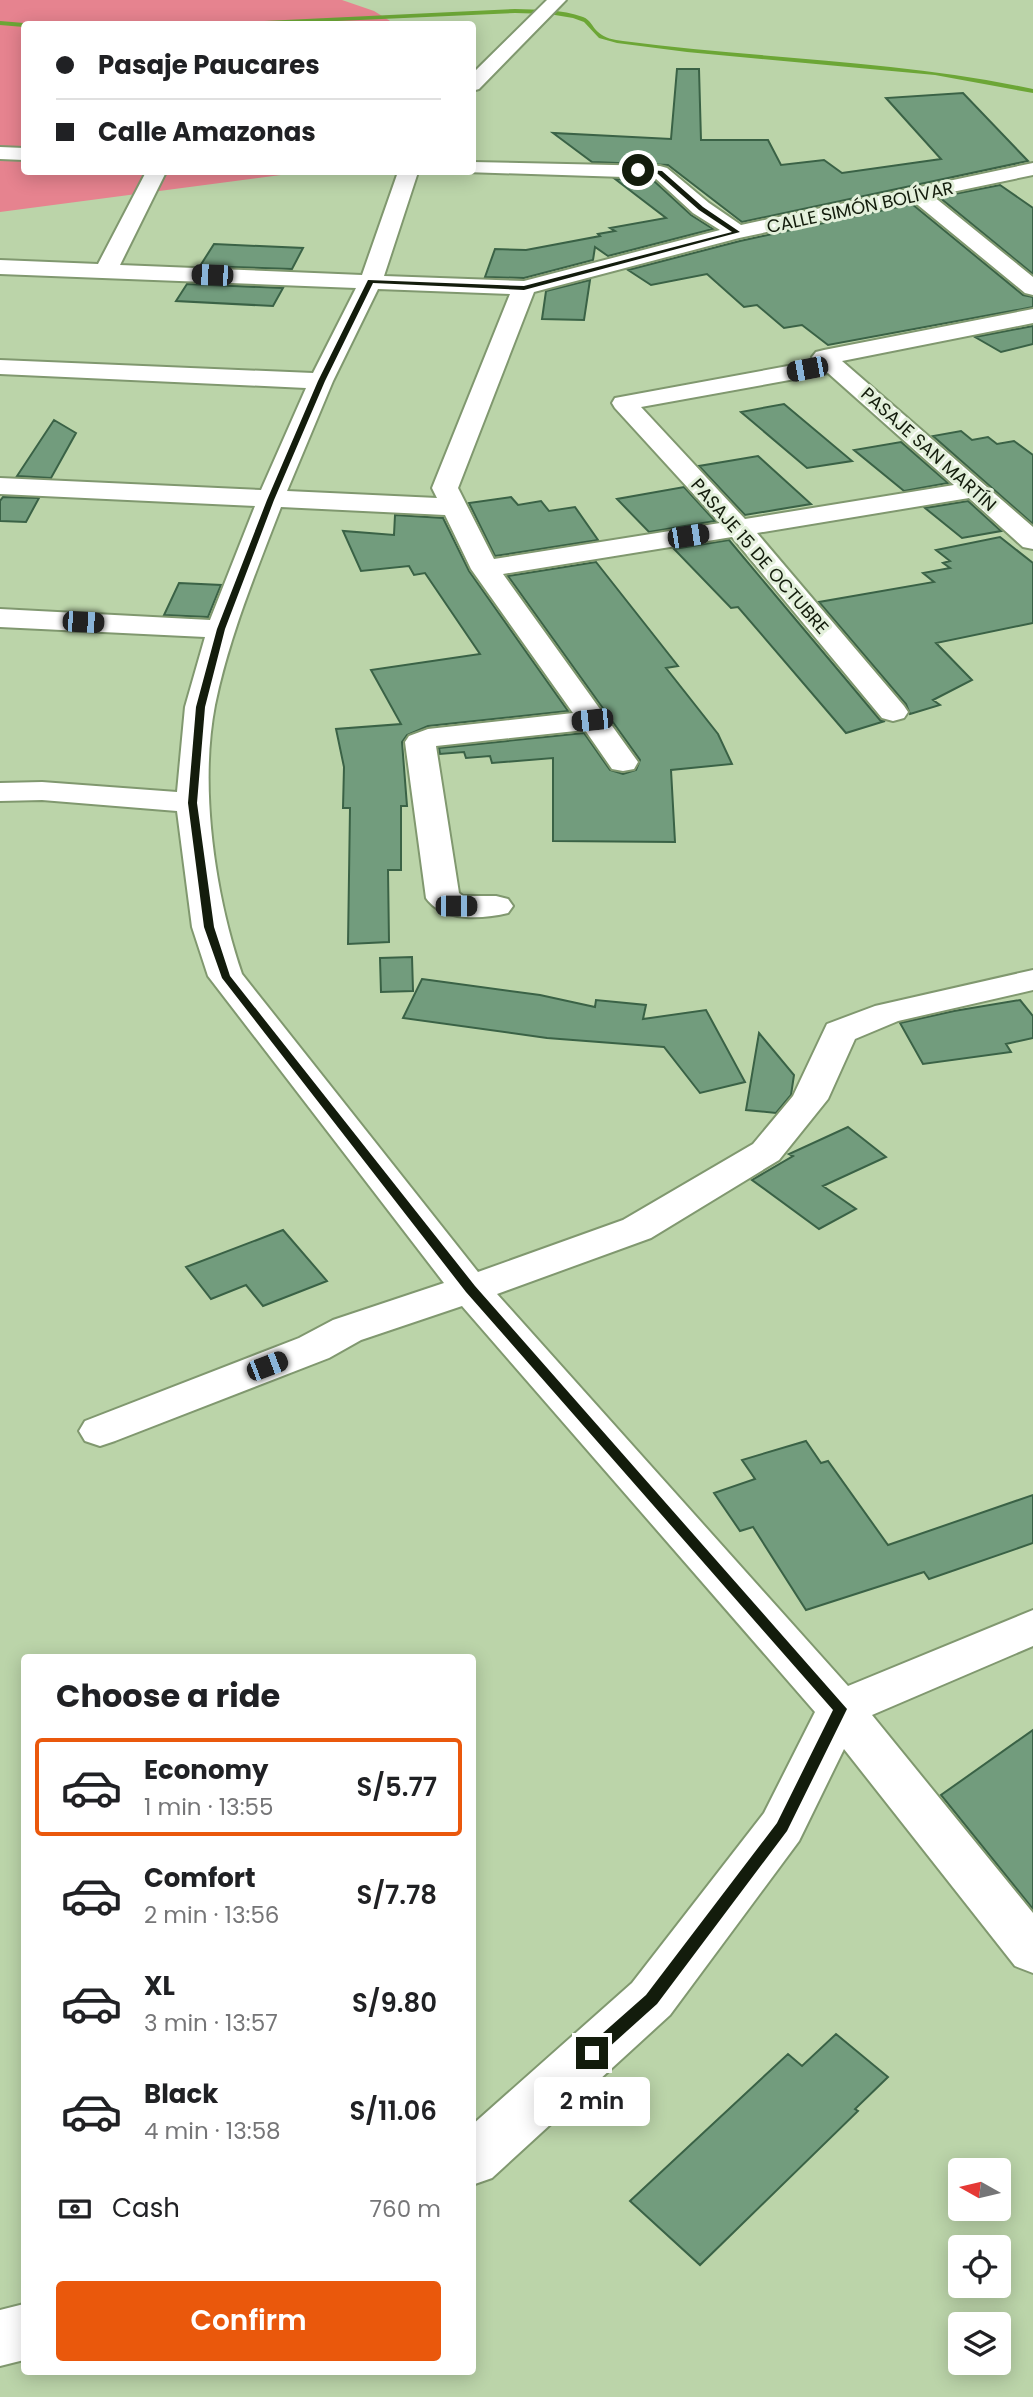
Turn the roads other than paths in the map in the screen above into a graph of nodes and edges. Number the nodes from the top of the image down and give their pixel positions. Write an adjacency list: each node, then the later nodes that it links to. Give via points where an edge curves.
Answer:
1 (557, 0): 2 (street)
2 (476, 81)
3 (0, 153): 4 (street)
4 (21, 154)
5 (476, 168): 10 (street, via 660,172)
6 (1033, 169): 9 (street, CALLE SIMÓN BOLÍVAR)
7 (154, 175): 12 (street)
8 (407, 175): 13 (street)
9 (919, 195): 10 (street, CALLE SIMÓN BOLÍVAR); 15 (street)
10 (737, 232): 14 (street, CALLE SIMÓN BOLÍVAR)
11 (0, 267): 12 (street, CALLE SIMÓN BOLÍVAR)
12 (106, 271): 13 (street, CALLE SIMÓN BOLÍVAR)
13 (371, 281): 14 (street, CALLE SIMÓN BOLÍVAR); 19 (street)
14 (524, 288): 23 (street, via 445,488)
15 (1033, 288)
16 (1033, 316): 17 (street)
17 (829, 361): 21 (street, PASAJE SAN MARTÍN); 24 (street, PASAJE 15 DE OCTUBRE, via 624,403)
18 (0, 367): 19 (street)
19 (321, 381): 22 (street)
20 (0, 486): 22 (street)
21 (974, 490): 24 (street); 25 (street, PASAJE SAN MARTÍN)
22 (271, 500): 23 (street); 28 (street)
23 (454, 507): 26 (street)
24 (739, 528): 26 (street); 29 (street, PASAJE 15 DE OCTUBRE)
25 (1033, 541)
26 (485, 569): 30 (street)
27 (0, 618): 28 (street)
28 (221, 629): 33 (street, via 200,707)
29 (893, 712)
30 (592, 720): 31 (street); 34 (street, via 420,742 443,898 456,906)
31 (623, 762)
32 (0, 792): 33 (street)
33 (192, 803): 36 (street, via 209,927 225,976)
34 (496, 906)
35 (1033, 980): 36 (street, via 887,1013 840,1032 810,1099 766,1152 637,1229)
36 (470, 1289): 37 (street, via 347,1330 314,1348); 39 (street)
37 (100, 1431)
38 (1033, 1627): 39 (street)
39 (840, 1709): 40 (street); 41 (street, via 782,1827 651,1999)
40 (1033, 1951)
41 (476, 2157)
42 (21, 2333): 43 (street)
43 (0, 2339)

